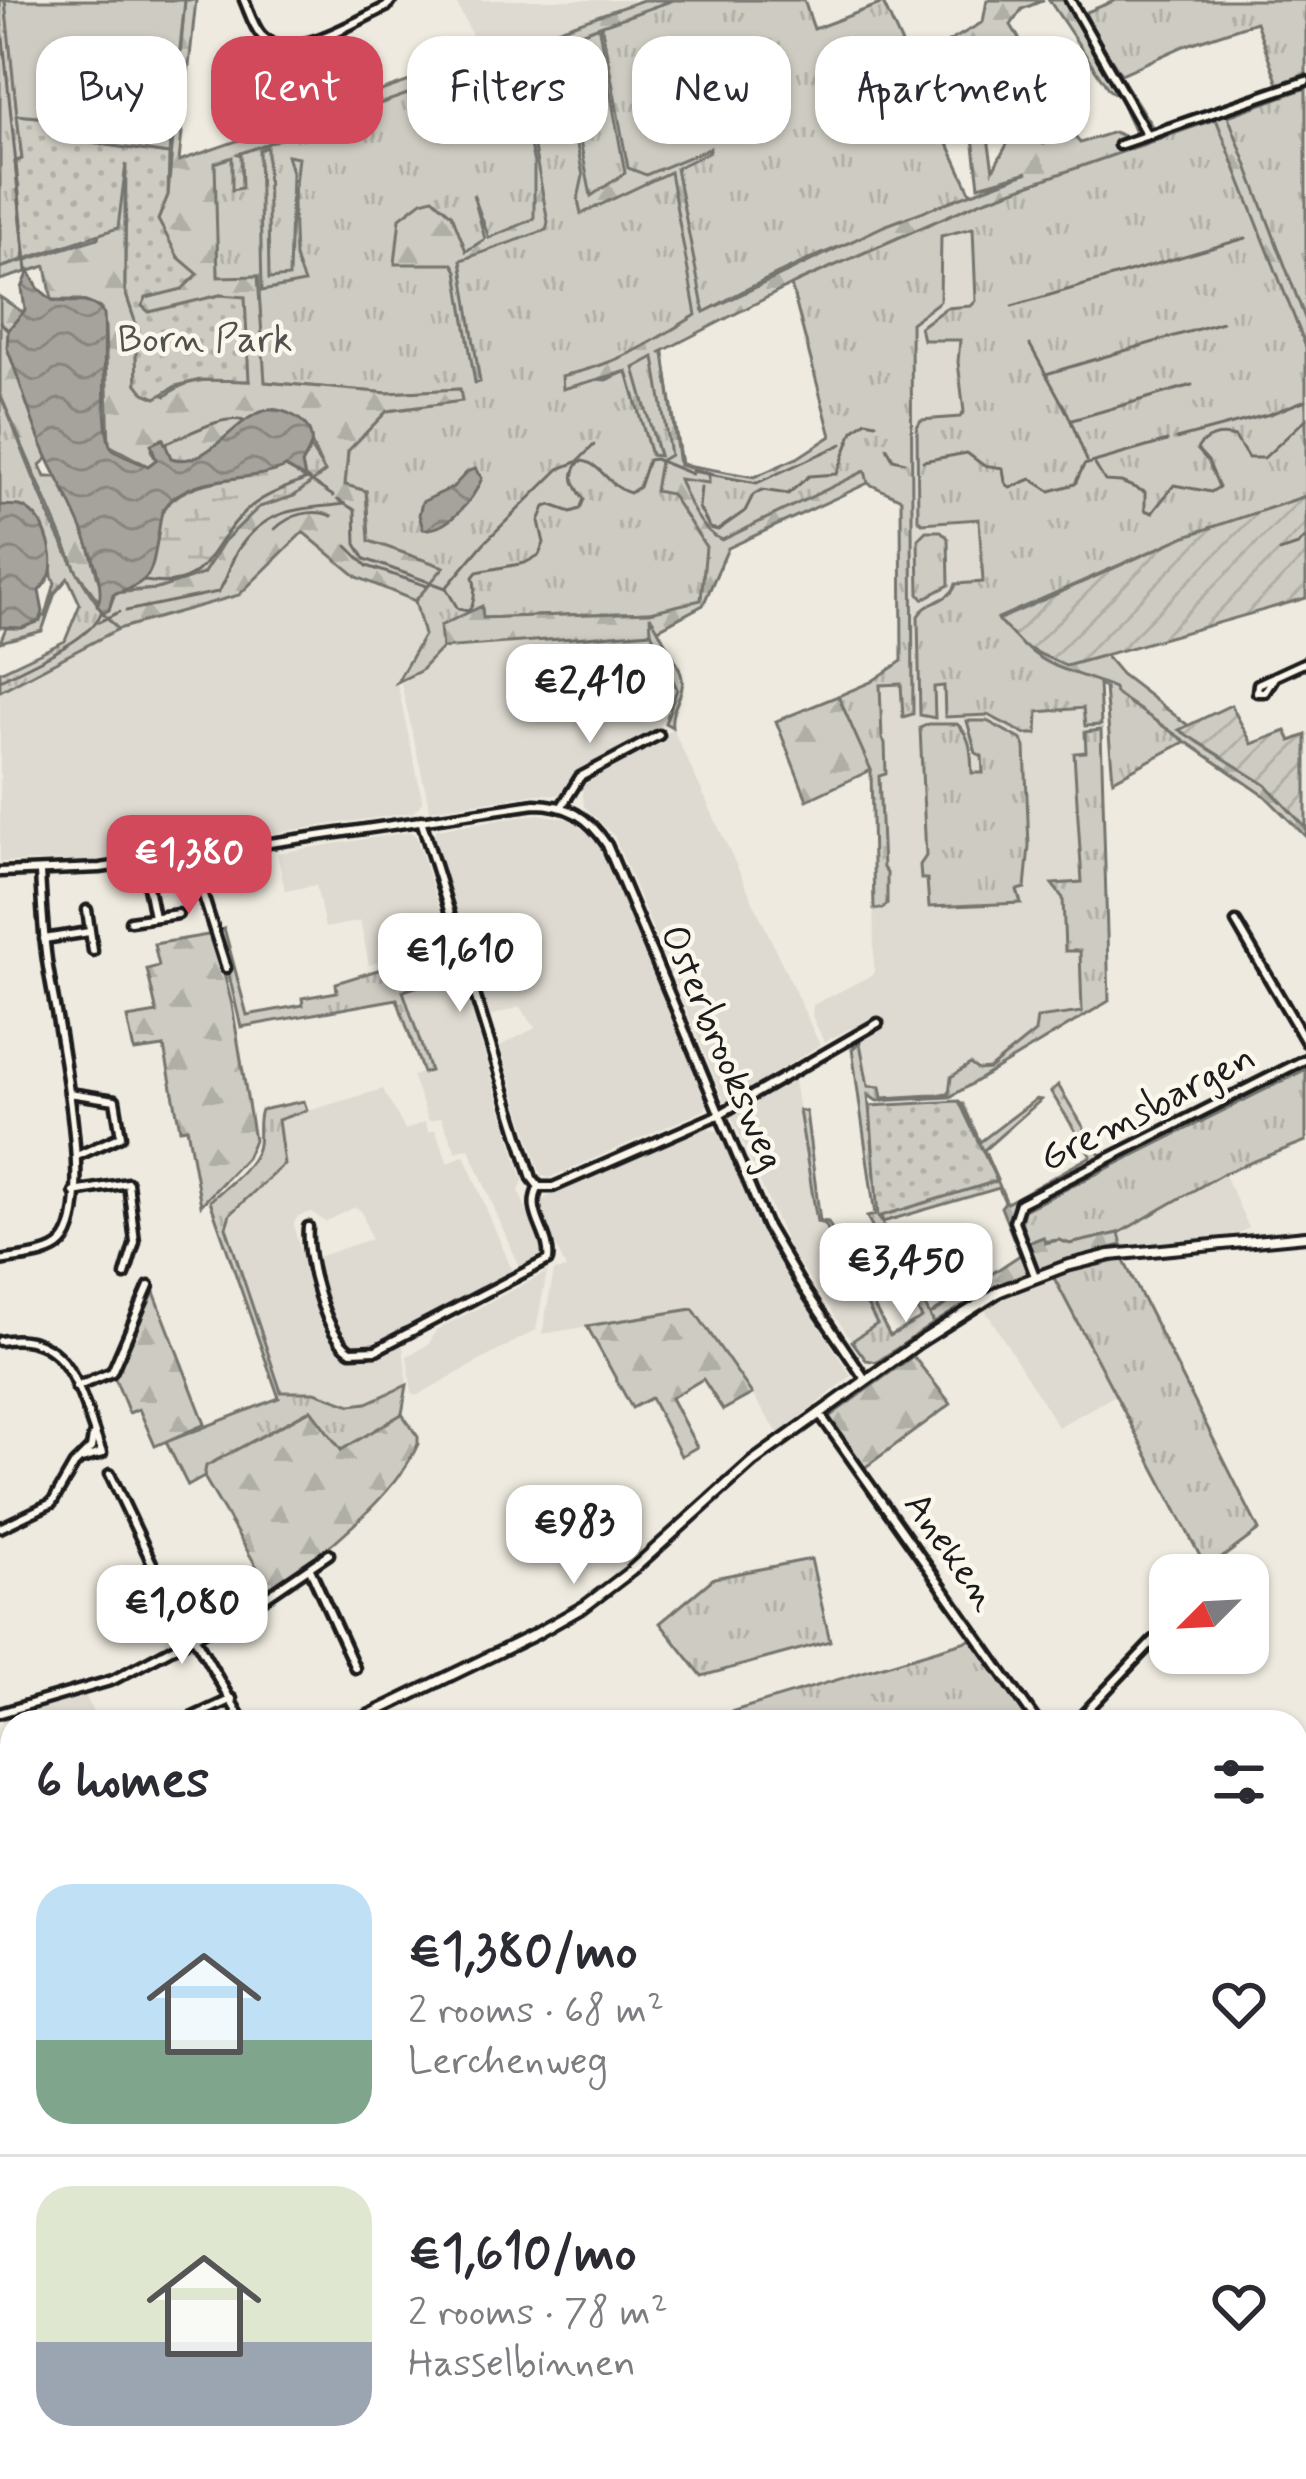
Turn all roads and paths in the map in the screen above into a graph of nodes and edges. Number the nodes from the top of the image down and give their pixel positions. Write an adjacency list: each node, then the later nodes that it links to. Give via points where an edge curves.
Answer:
1 (244, 0): 4 (street)
2 (392, 0): 5 (street)
3 (1070, 0): 7 (street)
4 (265, 36)
5 (323, 36)
6 (1306, 81): 7 (street)
7 (1148, 135): 8 (street)
8 (1119, 145)
9 (1306, 662): 10 (street)
10 (1275, 676)
11 (659, 735): 12 (street, via 580,777)
12 (562, 806): 13 (street); 31 (street, Osterbrooksweg, via 607,844)
13 (421, 820): 14 (street); 33 (street)
14 (190, 854): 15 (street); 26 (street)
15 (143, 861): 17 (street); 20 (street)
16 (0, 872): 17 (street)
17 (40, 872): 24 (street)
18 (87, 910): 23 (street)
19 (178, 914): 20 (street)
20 (154, 917): 21 (street)
21 (130, 921)
22 (1236, 922): 28 (street, Gremsbargen)
23 (89, 932): 24 (street); 25 (street)
24 (44, 939): 30 (street)
25 (94, 950)
26 (226, 968)
27 (878, 1024): 31 (street)
28 (1306, 1042)
29 (1306, 1059): 39 (street, Gremsbargen, via 1020,1203 1014,1221)
30 (69, 1093): 32 (street); 32 (street, via 115,1100 121,1136)
31 (720, 1114): 33 (street); 42 (street, Osterbrooksweg, via 774,1241)
32 (77, 1156): 34 (street)
33 (538, 1187): 35 (street, via 532,1207 548,1260 365,1352 345,1348 334,1333 307,1252)
34 (74, 1192): 37 (street, via 63,1243); 38 (street, via 128,1184 135,1242)
35 (308, 1227)
36 (1306, 1236): 39 (main road, via 1132,1252)
37 (0, 1261)
38 (125, 1275)
39 (1035, 1276): 42 (main road, via 971,1307)
40 (149, 1286): 43 (street, via 115,1367)
41 (0, 1341): 43 (street, via 21,1337 48,1346)
42 (865, 1379): 44 (main road)
43 (76, 1387): 46 (street, via 102,1453 81,1459 52,1503)
44 (819, 1413): 56 (main road, via 585,1606); 57 (street, Aneken)
45 (110, 1474): 49 (street)
46 (0, 1528)
47 (328, 1554): 48 (street)
48 (310, 1569): 49 (street); 51 (street)
49 (194, 1636): 52 (street); 53 (street, via 100,1687)
50 (1149, 1645): 58 (street)
51 (355, 1668)
52 (232, 1699): 54 (street); 55 (street)
53 (9, 1710)
54 (208, 1710)
55 (237, 1710)
56 (380, 1710)
57 (1028, 1710)
58 (1087, 1710)

